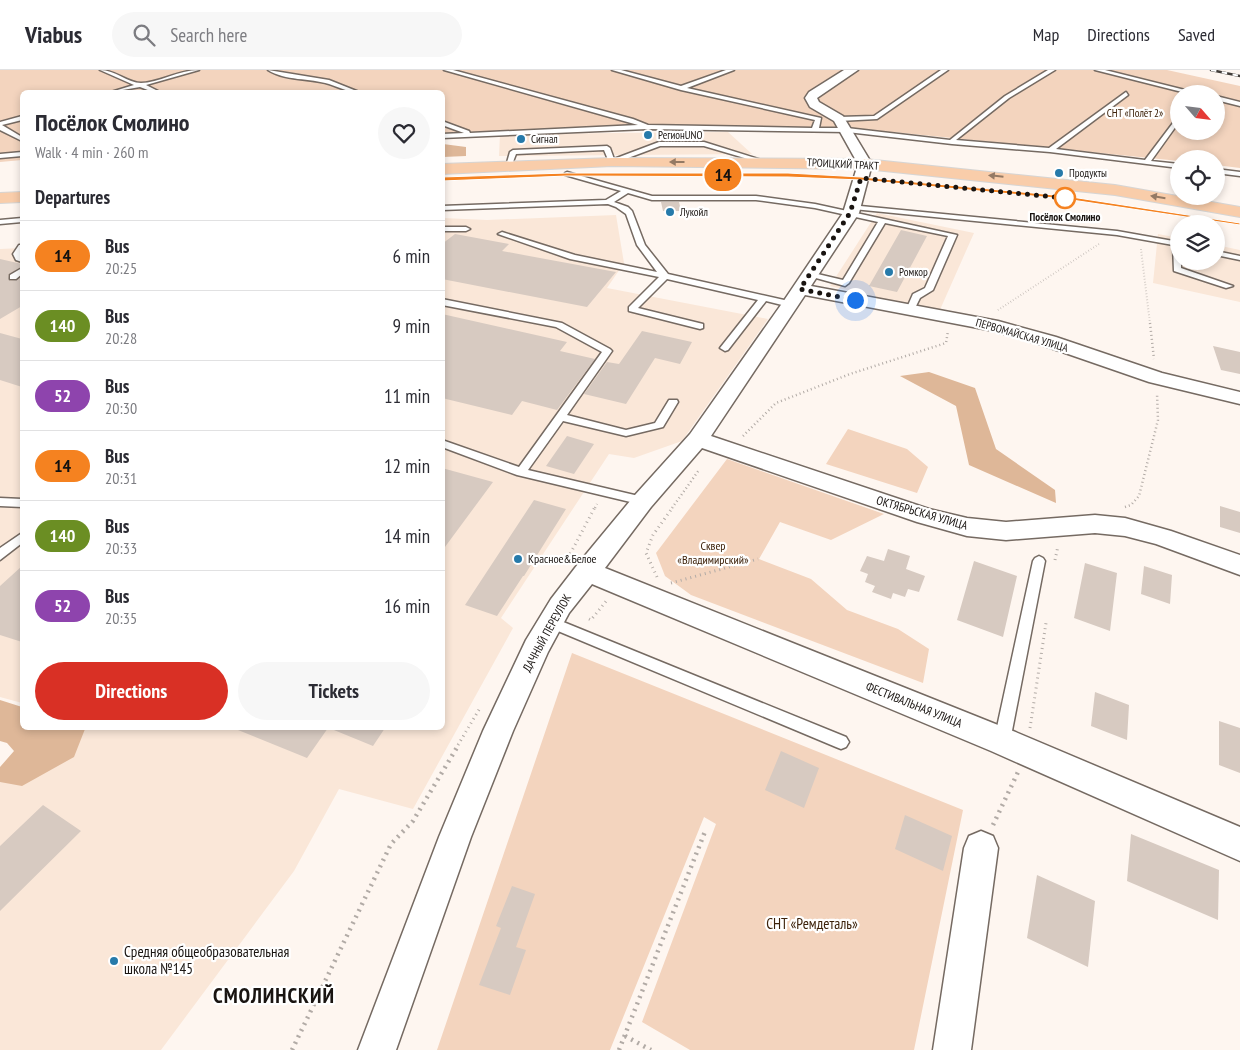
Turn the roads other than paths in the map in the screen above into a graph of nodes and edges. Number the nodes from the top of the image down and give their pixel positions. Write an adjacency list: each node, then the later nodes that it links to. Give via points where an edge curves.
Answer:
1 (102, 70): 11 (lane)
2 (196, 70): 11 (lane)
3 (271, 70): 16 (lane)
4 (447, 70): 24 (lane)
5 (616, 70): 13 (lane)
6 (730, 70): 13 (lane)
7 (852, 70): 21 (street, via 810,98)
8 (945, 70): 21 (lane, via 875,118)
9 (1052, 70): 31 (lane, via 1007,98)
10 (1098, 70): 12 (lane)
11 (140, 85): 14 (lane); 15 (lane)
12 (1170, 87)
13 (681, 88): 25 (lane, via 819,119)
14 (121, 90)
15 (152, 90)
16 (351, 90)
17 (1126, 94): 32 (lane)
18 (1225, 100): 19 (lane)
19 (1240, 104)
20 (20, 119): 23 (lane)
21 (839, 120): 26 (street)
22 (445, 124): 28 (lane)
23 (0, 126): 30 (lane)
24 (647, 127): 25 (lane); 28 (lane)
25 (815, 130): 26 (lane)
26 (847, 130): 31 (lane); 38 (street)
27 (1170, 130): 35 (lane)
28 (474, 134): 29 (lane)
29 (445, 136)
30 (20, 138)
31 (952, 142): 32 (lane)
32 (1050, 150): 35 (lane)
33 (20, 154): 34 (lane)
34 (0, 156)
35 (1147, 162): 36 (lane)
36 (1170, 165)
37 (445, 169): 38 (main road, ТРОИЦКИЙ ТРАКТ, one-way to 37, via 765,162 612,162)
38 (863, 171): 40 (main road, ТРОИЦКИЙ ТРАКТ, via 788,175); 50 (street, ДАЧНЫЙ ПЕРЕУЛОК); 51 (main road, ТРОИЦКИЙ ТРАКТ, one-way to 38, via 1115,190); 55 (main road, ТРОИЦКИЙ ТРАКТ)
39 (1225, 172): 41 (lane)
40 (567, 174): 42 (main road, ТРОИЦКИЙ ТРАКТ); 45 (lane)
41 (1240, 174)
42 (445, 179)
43 (20, 186): 44 (main road)
44 (0, 187)
45 (627, 191): 48 (lane); 50 (lane, via 652,198 756,198)
46 (20, 197): 47 (main road)
47 (0, 198)
48 (608, 202): 49 (lane); 64 (lane, via 622,206 630,213 640,243)
49 (445, 208)
50 (852, 210): 53 (lane); 59 (lane, via 1117,232); 67 (street, ДАЧНЫЙ ПЕРЕУЛОК)
51 (1240, 212)
52 (20, 220): 54 (lane)
53 (883, 220): 67 (lane, via 845,283); 70 (lane, via 953,235 929,290 916,296)
54 (0, 222)
55 (1240, 223)
56 (445, 229): 57 (lane)
57 (466, 229)
58 (502, 234): 64 (lane, via 573,257)
59 (1170, 242)
60 (1225, 255): 61 (lane)
61 (1240, 258)
62 (1180, 270): 66 (lane)
63 (20, 272): 65 (lane)
64 (665, 276): 68 (lane); 71 (lane, via 632,309)
65 (13, 277)
66 (1229, 286)
67 (800, 290): 68 (lane); 70 (street, ПЕРВОМАЙСКАЯ УЛИЦА); 77 (street, ДАЧНЫЙ ПЕРЕУЛОК)
68 (764, 298): 72 (lane)
69 (445, 303): 75 (lane, via 559,325 607,352)
70 (910, 310): 73 (street, ПЕРВОМАЙСКАЯ УЛИЦА, via 979,322 1049,341 1156,378)
71 (700, 326)
72 (725, 348)
73 (1240, 398)
74 (673, 402): 75 (lane, via 659,425 626,433)
75 (560, 417): 78 (lane)
76 (445, 444): 78 (lane)
77 (714, 445): 79 (street, ДАЧНЫЙ ПЕРЕУЛОК); 85 (street, ОКТЯБРЬСКАЯ УЛИЦА, via 967,527 1006,531 1095,524 1125,527)
78 (521, 472): 79 (lane)
79 (643, 501): 86 (street, ДАЧНЫЙ ПЕРЕУЛОК)
80 (0, 502): 81 (lane)
81 (20, 503)
82 (20, 539): 83 (lane)
83 (0, 555)
84 (1039, 561): 88 (lane)
85 (1240, 565)
86 (575, 568): 87 (street, ДАЧНЫЙ ПЕРЕУЛОК); 88 (street, ФЕСТИВАЛЬНАЯ УЛИЦА)
87 (551, 622): 89 (lane); 92 (street, ДАЧНЫЙ ПЕРЕУЛОК, via 498,731)
88 (1003, 737): 91 (street, ФЕСТИВАЛЬНАЯ УЛИЦА, via 1028,753)
89 (841, 742)
90 (989, 833): 93 (street)
91 (1240, 844)
92 (377, 1050)
93 (952, 1050)

